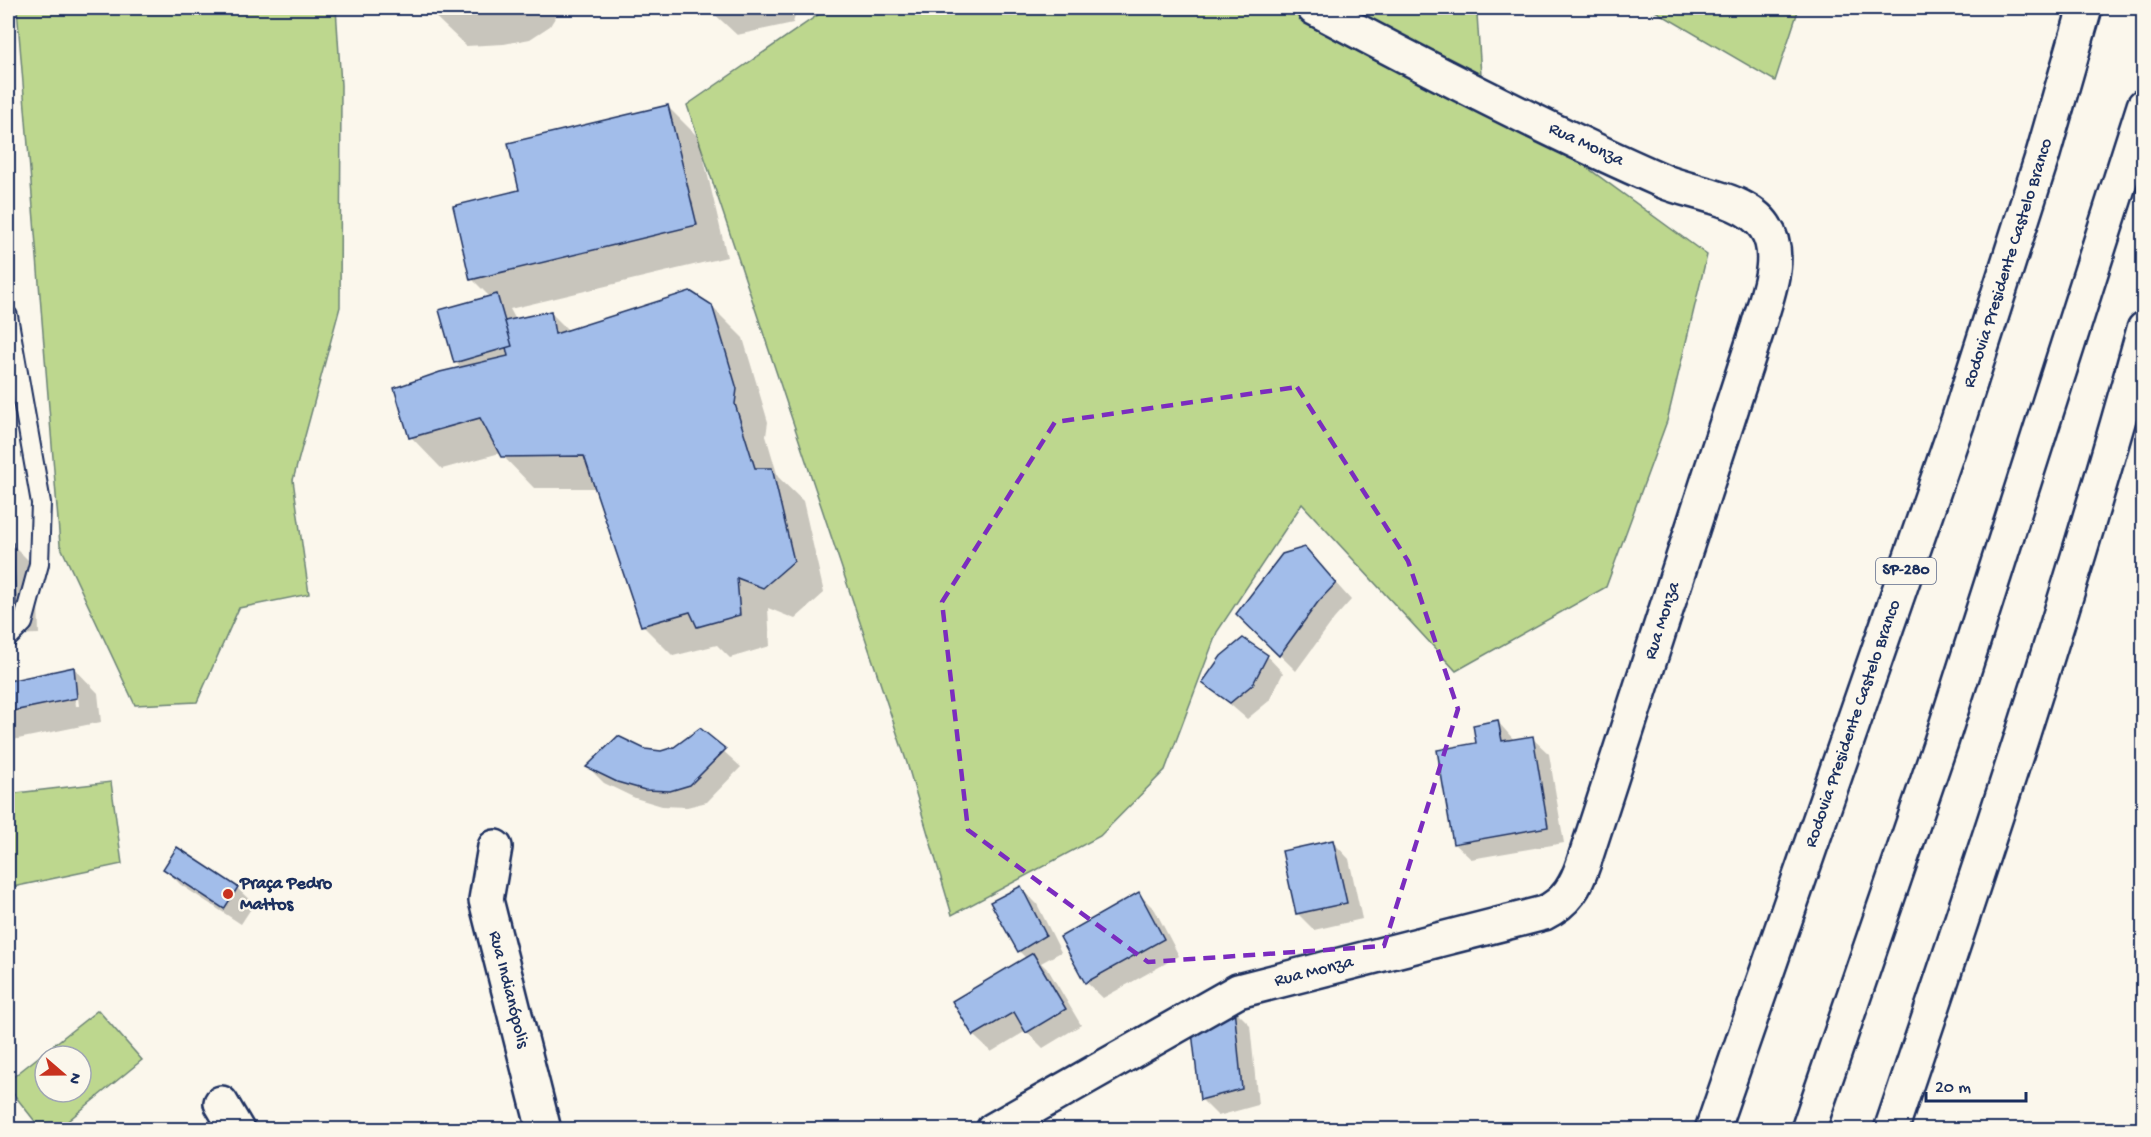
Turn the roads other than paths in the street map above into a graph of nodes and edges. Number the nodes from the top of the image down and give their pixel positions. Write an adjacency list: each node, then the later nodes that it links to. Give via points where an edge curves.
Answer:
1 (1314, 8): 9 (main road, Rua Monza, via 1526,117 1666,182 1727,201 1760,219 1770,237 1774,263 1758,327 1584,862 1561,904 1544,913 1238,992)
2 (2085, 8): 10 (main road, Rodovia Presidente Castelo Branco / SP-280, via 1957,424)
3 (2144, 106): 11 (main road, via 1941,742)
4 (8, 316): 6 (lane, via 41,503 39,564 23,623)
5 (2144, 329): 12 (main road, via 1996,822)
6 (8, 638)
7 (495, 847): 8 (main road, Rua Indianópolis, via 486,900)
8 (544, 1130)
9 (993, 1130)
10 (1712, 1130)
11 (1808, 1130)
12 (1891, 1130)

